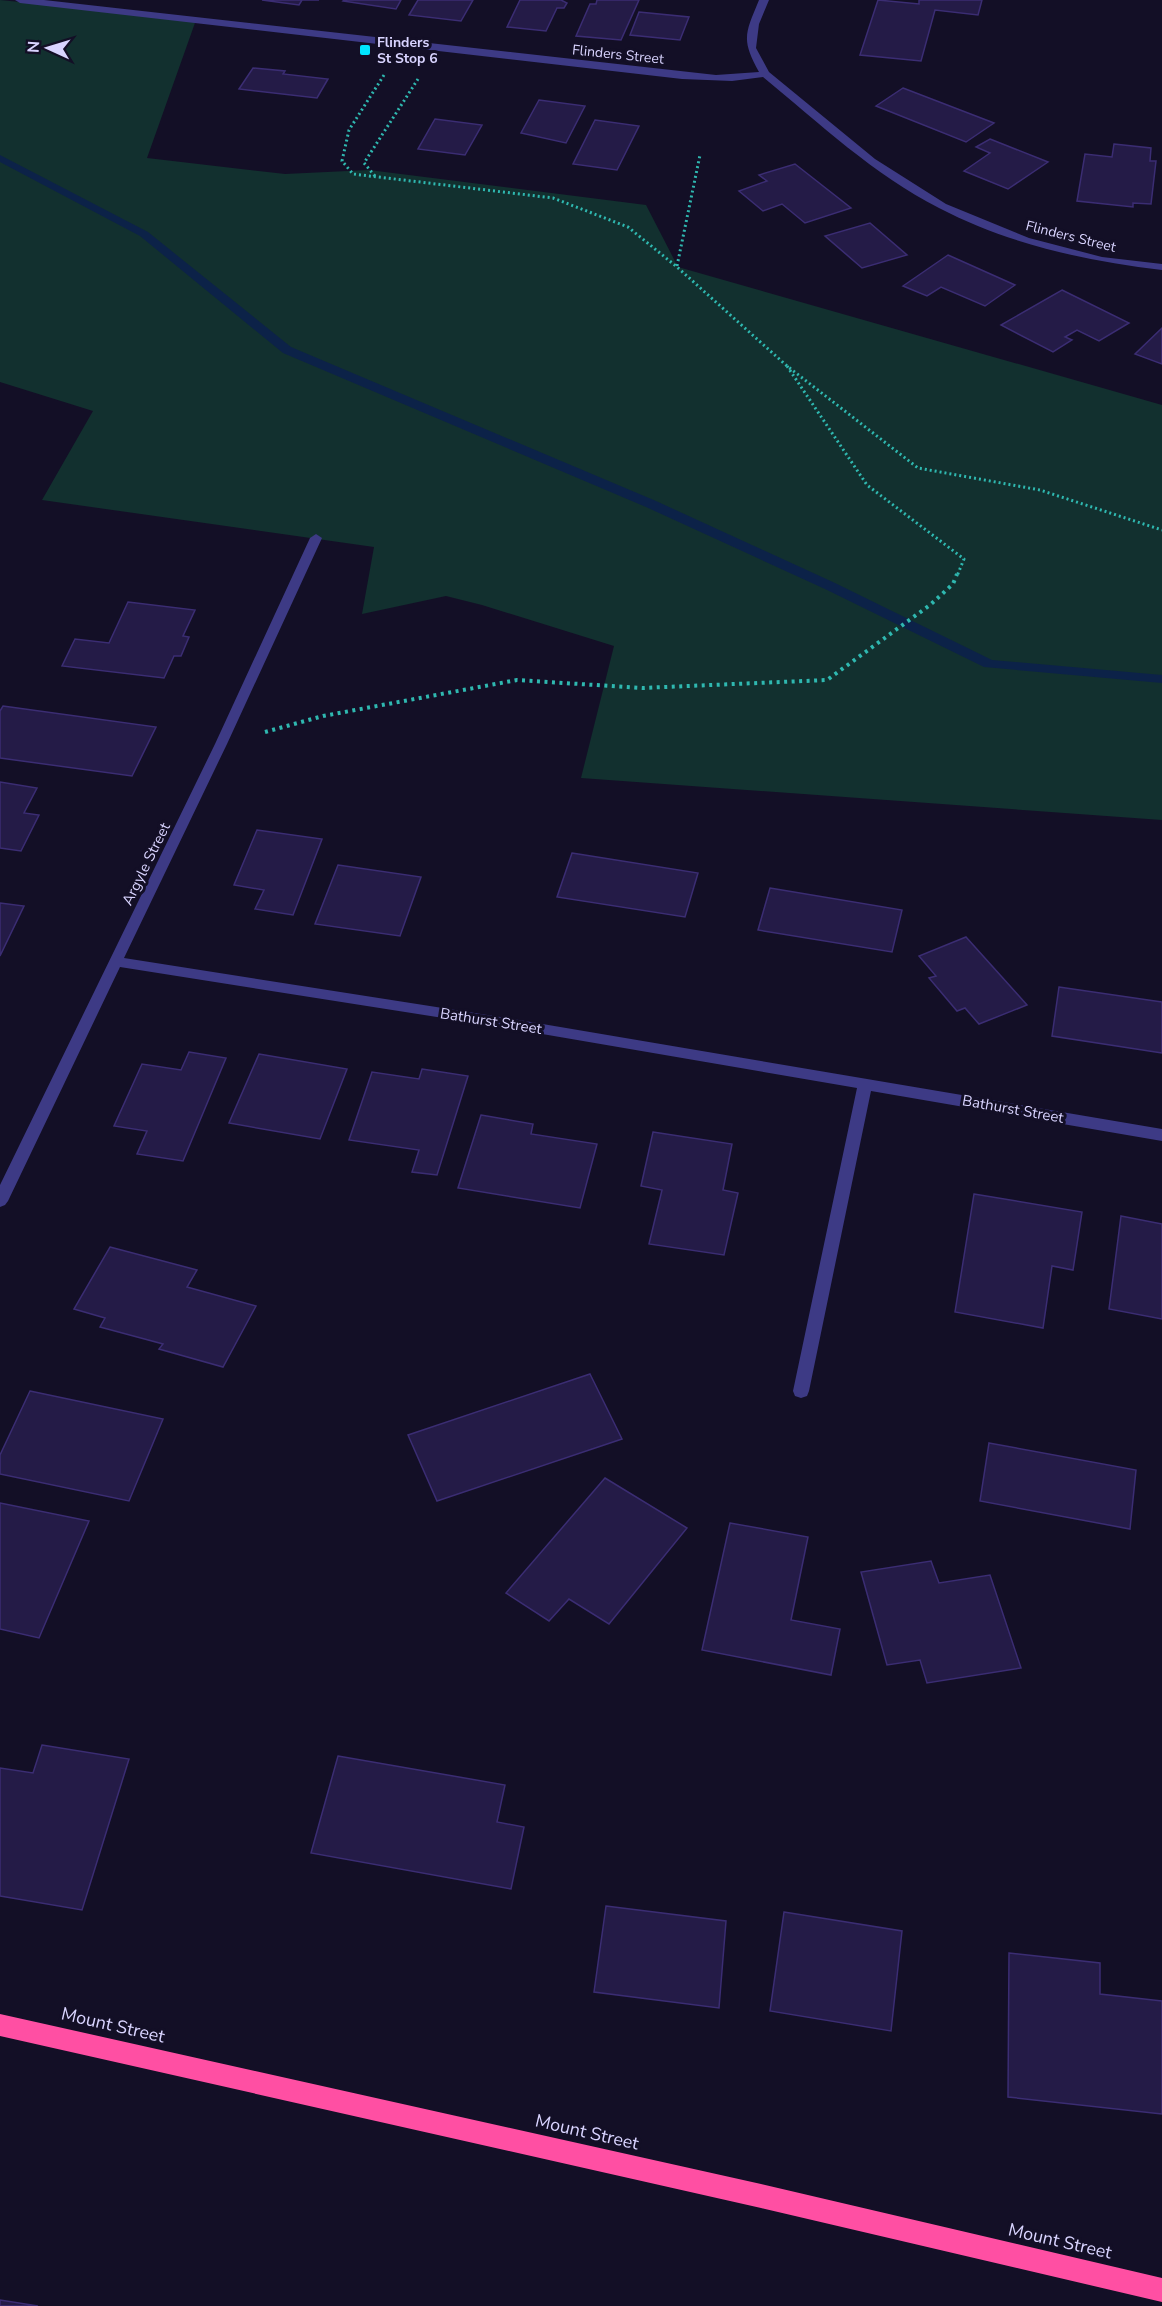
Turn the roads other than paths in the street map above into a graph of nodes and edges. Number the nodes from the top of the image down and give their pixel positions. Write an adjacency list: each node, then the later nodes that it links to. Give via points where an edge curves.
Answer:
1 (20, 0): 3 (street, Flinders Street, via 717,78 745,79)
2 (764, 0): 3 (street, via 754,24 751,48)
3 (765, 74): 4 (street, Flinders Street, via 871,161 942,206 1025,240 1102,260)
4 (1162, 267)
5 (316, 538): 6 (street, Argyle Street)
6 (117, 962): 7 (street, Bathurst Street); 9 (street, Argyle Street)
7 (865, 1083): 8 (street, Bathurst Street); 10 (street)
8 (1162, 1135)
9 (0, 1201)
10 (801, 1390)
11 (0, 2025): 12 (highway, Mount Street)
12 (1162, 2290)

